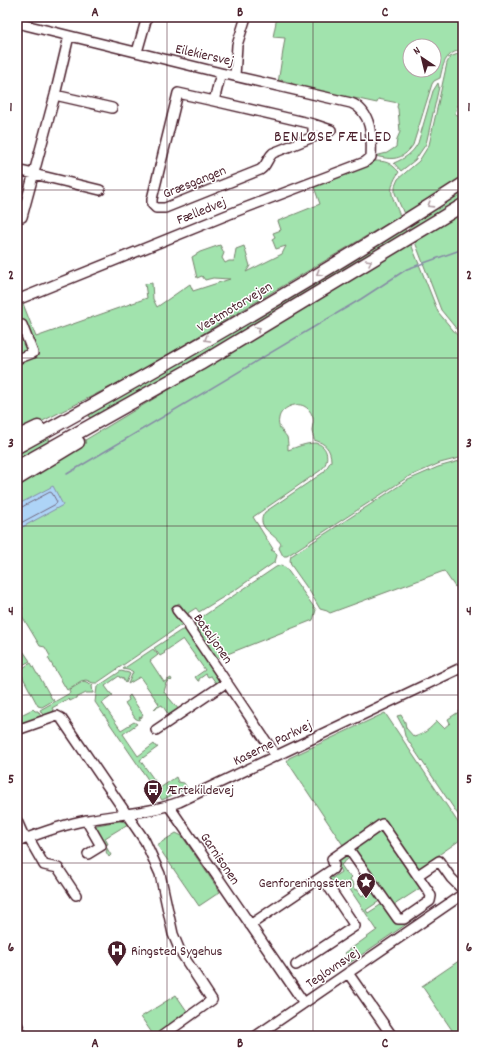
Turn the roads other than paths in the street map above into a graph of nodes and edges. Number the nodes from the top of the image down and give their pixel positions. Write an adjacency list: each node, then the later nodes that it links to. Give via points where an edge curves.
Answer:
1 (147, 17): 5 (street)
2 (246, 17): 7 (street, via 237,45)
3 (17, 23): 4 (street, Eilekiersvej)
4 (69, 36): 5 (street, Eilekiersvej); 8 (street)
5 (137, 52): 6 (street, Eilekiersvej)
6 (221, 73): 7 (street, Eilekiersvej); 9 (street)
7 (235, 76): 12 (street, Eilekiersvej, via 358,105 364,111)
8 (55, 95): 10 (street); 15 (street)
9 (214, 101): 11 (street, Græsgangen); 13 (street, Græsgangen, via 178,93 152,199 152,204 156,208 165,208 260,170 273,153)
10 (112, 108)
11 (313, 124): 13 (street); 13 (street, Græsgangen, via 331,130)
12 (370, 131): 20 (street, Fælledvej, via 371,157 365,162)
13 (314, 137)
14 (17, 170): 15 (street)
15 (34, 174): 17 (street); 19 (street)
16 (463, 184): 24 (highway, Vestmotorvejen, one-way to 24, via 337,262)
17 (100, 190)
18 (463, 205): 23 (highway, one-way to 18)
19 (22, 217)
20 (17, 300)
21 (17, 326): 22 (street, via 22,325 33,353)
22 (17, 359)
23 (200, 364): 27 (highway); 28 (highway, via 182,380)
24 (121, 389): 25 (highway); 26 (highway, Vestmotorvejen)
25 (17, 437)
26 (17, 447)
27 (17, 467)
28 (17, 479)
29 (177, 610): 31 (street, Bataljonen)
30 (463, 667): 34 (street, Kaserne Parkvej)
31 (227, 682): 33 (street, Bataljonen); 34 (street, Bataljonen)
32 (17, 730): 36 (street, via 57,716 61,718)
33 (156, 730)
34 (276, 756): 35 (street, Kaserne Parkvej)
35 (169, 805): 36 (street, Kaserne Parkvej); 49 (street, Garnisonen)
36 (127, 813): 37 (street, Kaserne Parkvej); 56 (street, via 145,841 160,874 173,934 180,951 212,1000)
37 (86, 820): 39 (street, Kaserne Parkvej); 41 (street, via 101,846)
38 (17, 821): 39 (street)
39 (24, 839): 46 (street, via 44,865 58,868)
40 (348, 848): 42 (street, via 382,824); 43 (street, via 332,859 333,869); 47 (street, via 396,918 402,920)
41 (88, 854)
42 (418, 875): 44 (street, via 439,861); 47 (street, via 431,898)
43 (322, 876): 49 (street); 50 (street, via 355,926)
44 (463, 890)
45 (463, 894): 48 (street, Teglovnsvej)
46 (76, 896)
47 (416, 910): 48 (street)
48 (424, 921): 51 (street, Teglovnsvej)
49 (250, 925): 52 (street, Garnisonen)
50 (296, 965)
51 (348, 973): 52 (street, Teglovnsvej); 54 (street)
52 (304, 1003): 57 (street, Teglovnsvej)
53 (17, 1024): 55 (street)
54 (388, 1035)
55 (22, 1036)
56 (162, 1036)
57 (256, 1036)

